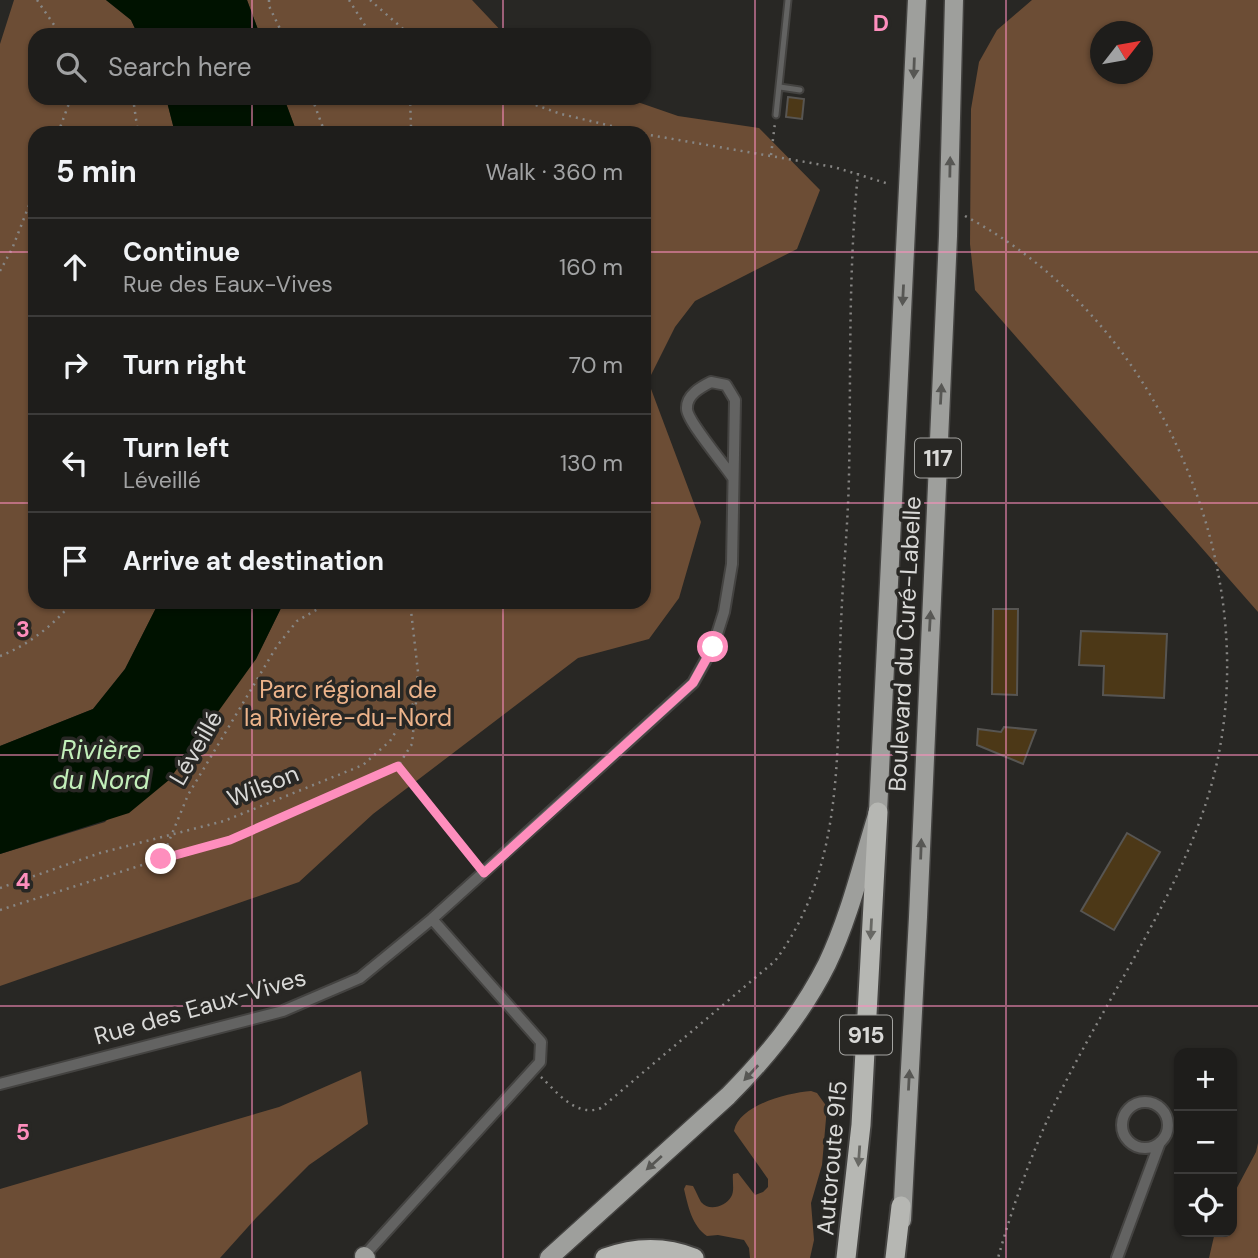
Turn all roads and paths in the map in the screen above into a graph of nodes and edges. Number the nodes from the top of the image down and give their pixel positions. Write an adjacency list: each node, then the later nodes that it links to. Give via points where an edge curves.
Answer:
1 (37, 0): 8 (path)
2 (269, 0): 9 (path)
3 (349, 0): 10 (path)
4 (370, 0): 11 (path)
5 (788, 0): 12 (lane)
6 (917, 0): 40 (main road, Boulevard du Curé-Labelle / 117, one-way to 40)
7 (954, 0): 50 (main road, Boulevard du Curé-Labelle / 117, one-way to 7, via 948,236)
8 (56, 28)
9 (280, 28)
10 (367, 28)
11 (402, 28)
12 (780, 87): 13 (lane); 19 (lane)
13 (800, 90)
14 (68, 105): 21 (path)
15 (134, 105): 22 (path)
16 (315, 105): 23 (path)
17 (410, 105): 24 (path)
18 (536, 105): 25 (path)
19 (776, 115)
20 (775, 124): 27 (path)
21 (61, 126)
22 (137, 126)
23 (322, 126)
24 (411, 126)
25 (612, 126)
26 (651, 135): 27 (path)
27 (771, 155): 28 (path)
28 (858, 173): 29 (path); 47 (path, via 853,216 839,730 823,864 775,961 601,1108 575,1108)
29 (889, 184)
30 (28, 208): 32 (path)
31 (965, 216): 58 (path, via 1023,251 1067,289 1108,334 1148,390 1200,502 1222,587 1227,647 1221,733 1204,810 1162,903 1056,1102)
32 (0, 271)
33 (733, 478): 33 (street, Rue des Eaux-Vives, via 735,400 726,385 711,382 698,388 687,410); 43 (street, Rue des Eaux-Vives, via 732,564 724,612 713,647 693,683)
34 (67, 609): 37 (path, via 55,623)
35 (318, 609): 41 (path, Léveillé, via 297,621 276,646 209,757)
36 (411, 609): 38 (path, Wilson, via 418,672)
37 (0, 656)
38 (416, 699): 39 (path, via 412,744); 41 (path, Wilson, via 390,741 363,765 224,821)
39 (398, 766): 42 (path, via 230,840); 43 (path)
40 (878, 811): 52 (main road, Boulevard du Curé-Labelle, one-way to 52, via 838,938 791,1024 728,1096); 55 (highway, Autoroute 915 / 915, one-way to 55, via 861,1125)
41 (170, 835): 42 (path, Léveillé); 44 (path, Wilson, via 100,853)
42 (161, 859): 45 (path)
43 (484, 873): 46 (street, Rue des Eaux-Vives)
44 (0, 888)
45 (0, 910)
46 (432, 919): 47 (street, via 541,1042 540,1062); 48 (street, Rue des Eaux-Vives, via 360,978 284,1011)
47 (534, 1070): 51 (street)
48 (0, 1084)
49 (1160, 1142): 49 (street, via 1140,1147 1127,1140 1122,1126 1126,1112 1146,1102 1165,1114 1168,1129); 59 (street)
50 (901, 1206): 56 (highway); 57 (main road, Boulevard du Curé-Labelle)
51 (364, 1257)
52 (549, 1258)
53 (605, 1258): 54 (highway, via 643,1249)
54 (694, 1258)
55 (846, 1258)
56 (895, 1258)
57 (903, 1258)
58 (999, 1258)
59 (1117, 1258)

